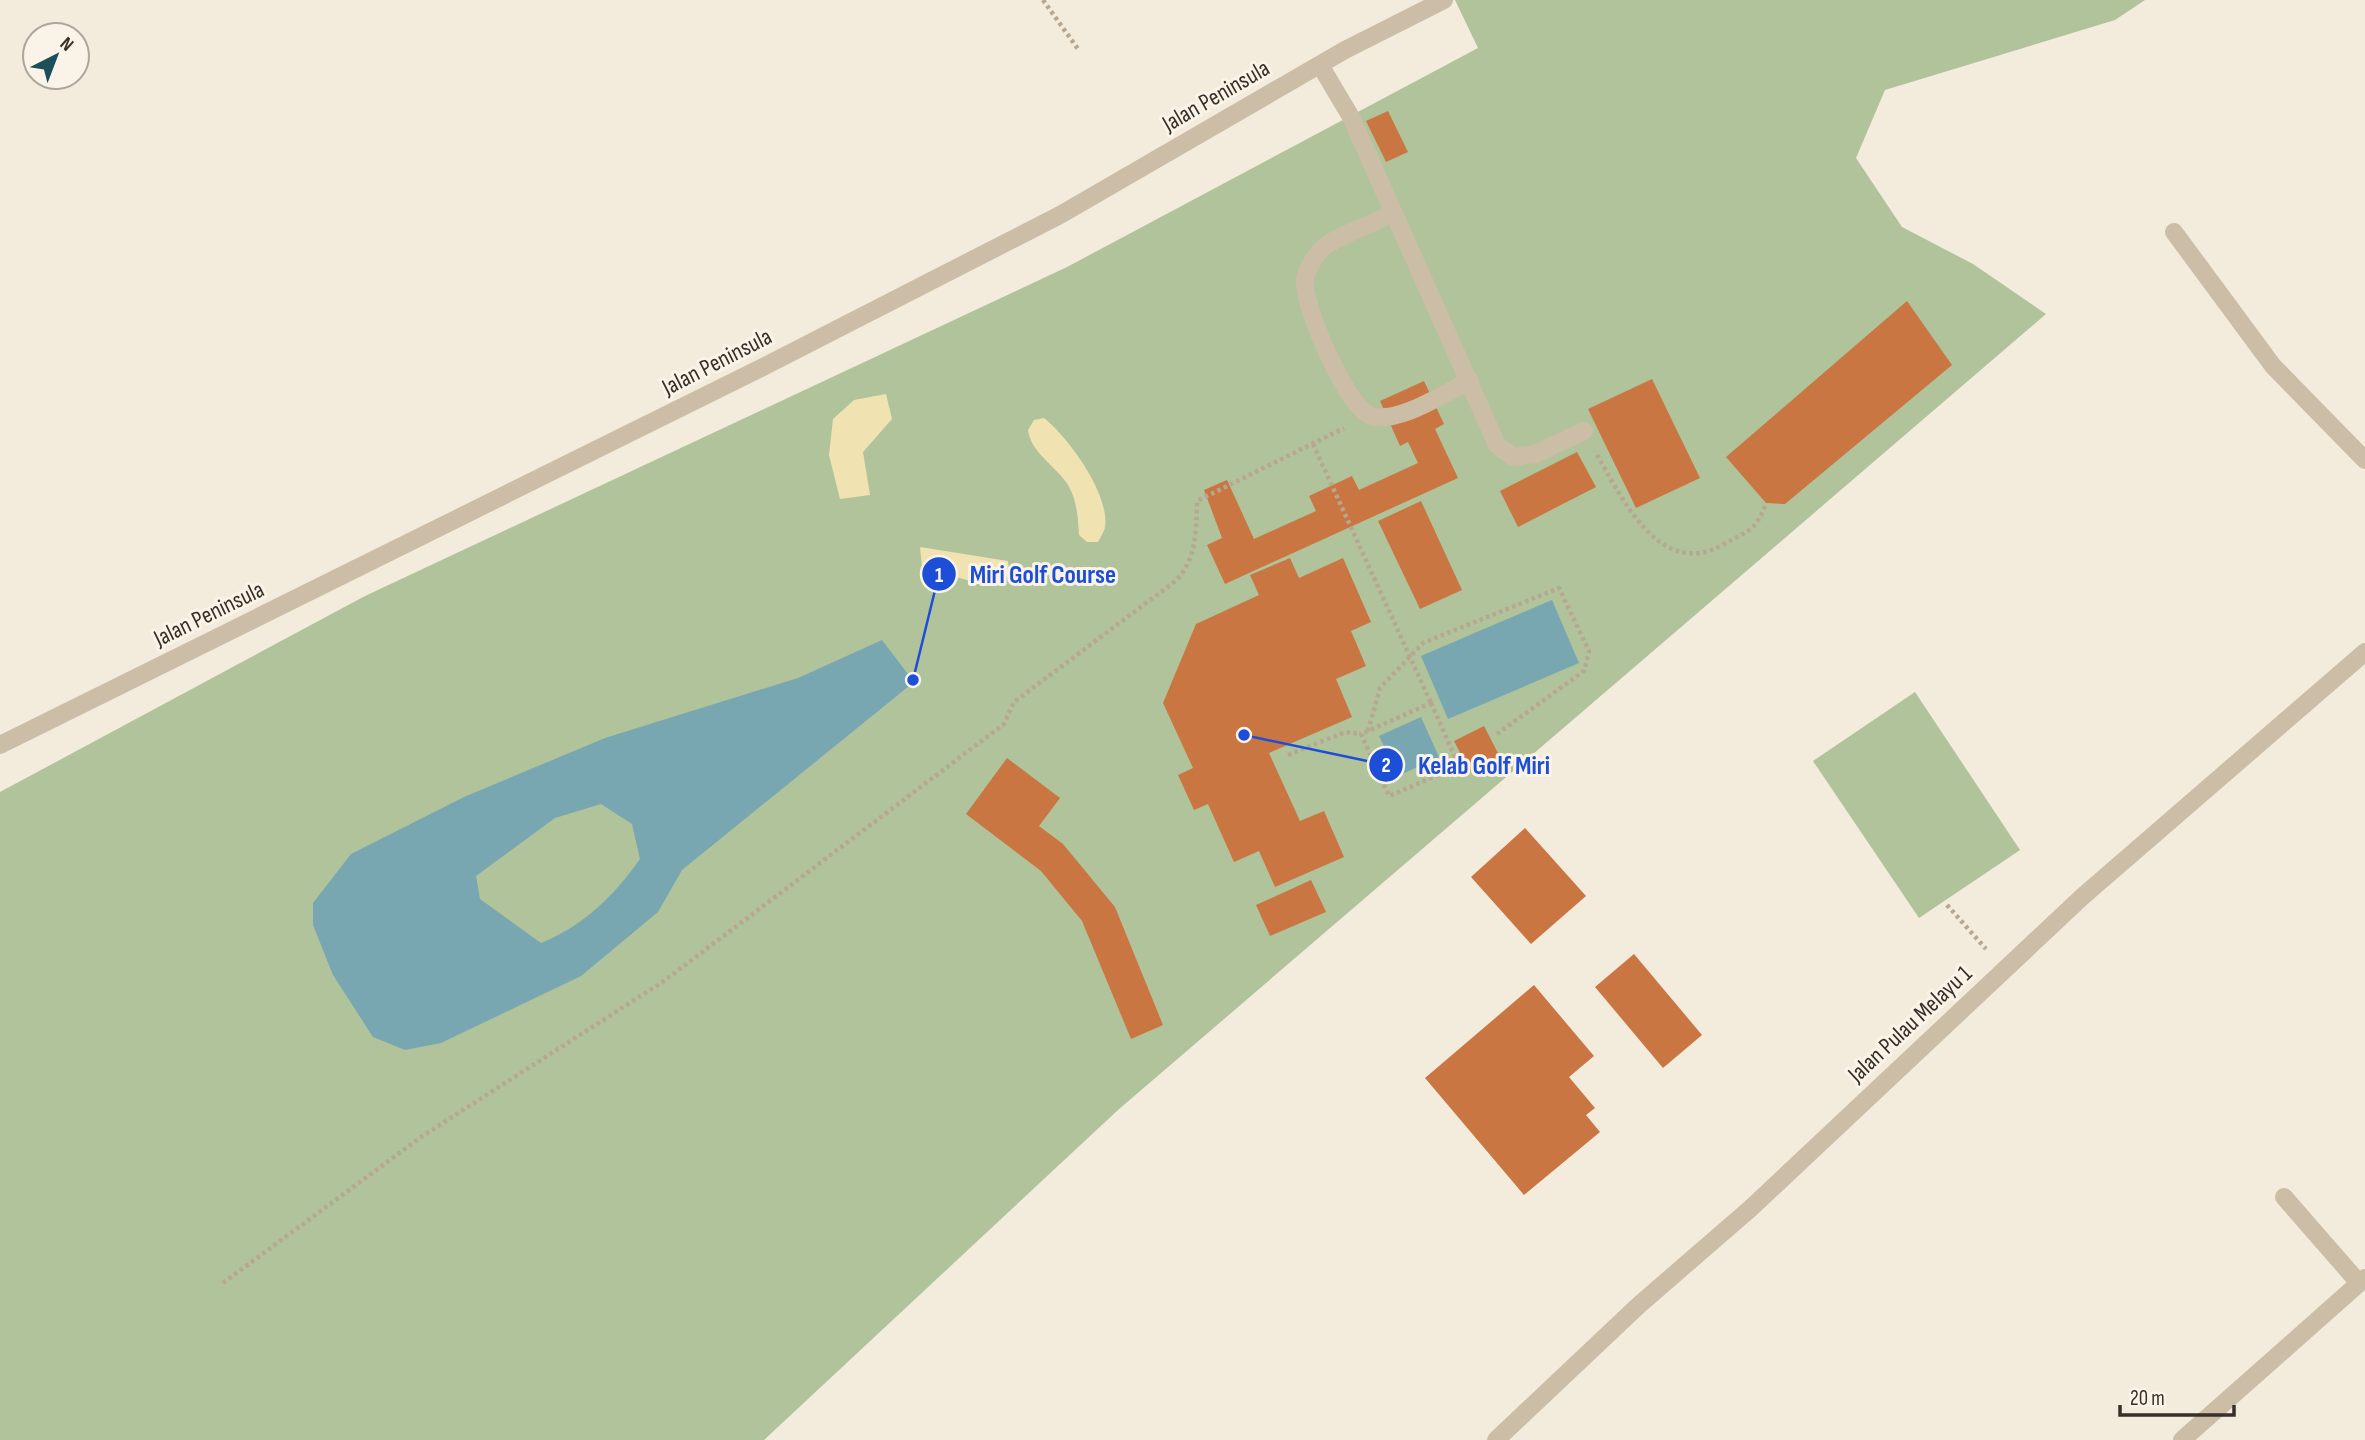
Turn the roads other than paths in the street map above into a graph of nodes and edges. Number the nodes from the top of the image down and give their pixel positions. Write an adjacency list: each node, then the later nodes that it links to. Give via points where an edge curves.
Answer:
1 (1444, 0): 2 (street, Jalan Peninsula)
2 (1320, 65): 3 (street, via 1351,117); 9 (street, Jalan Peninsula, via 1060,215)
3 (1394, 213): 5 (street); 5 (street, via 1321,249 1304,279 1305,294 1326,349 1357,407 1370,416 1397,416)
4 (2174, 232): 7 (street, via 2273,366)
5 (1470, 381): 6 (street, via 1497,445 1513,457 1535,454)
6 (1584, 431)
7 (2365, 460)
8 (2365, 652): 12 (street, Jalan Pulau Melayu 1, via 2082,897)
9 (0, 745)
10 (2284, 1197): 11 (street)
11 (2362, 1280): 13 (street)
12 (1496, 1440)
13 (2182, 1440)

